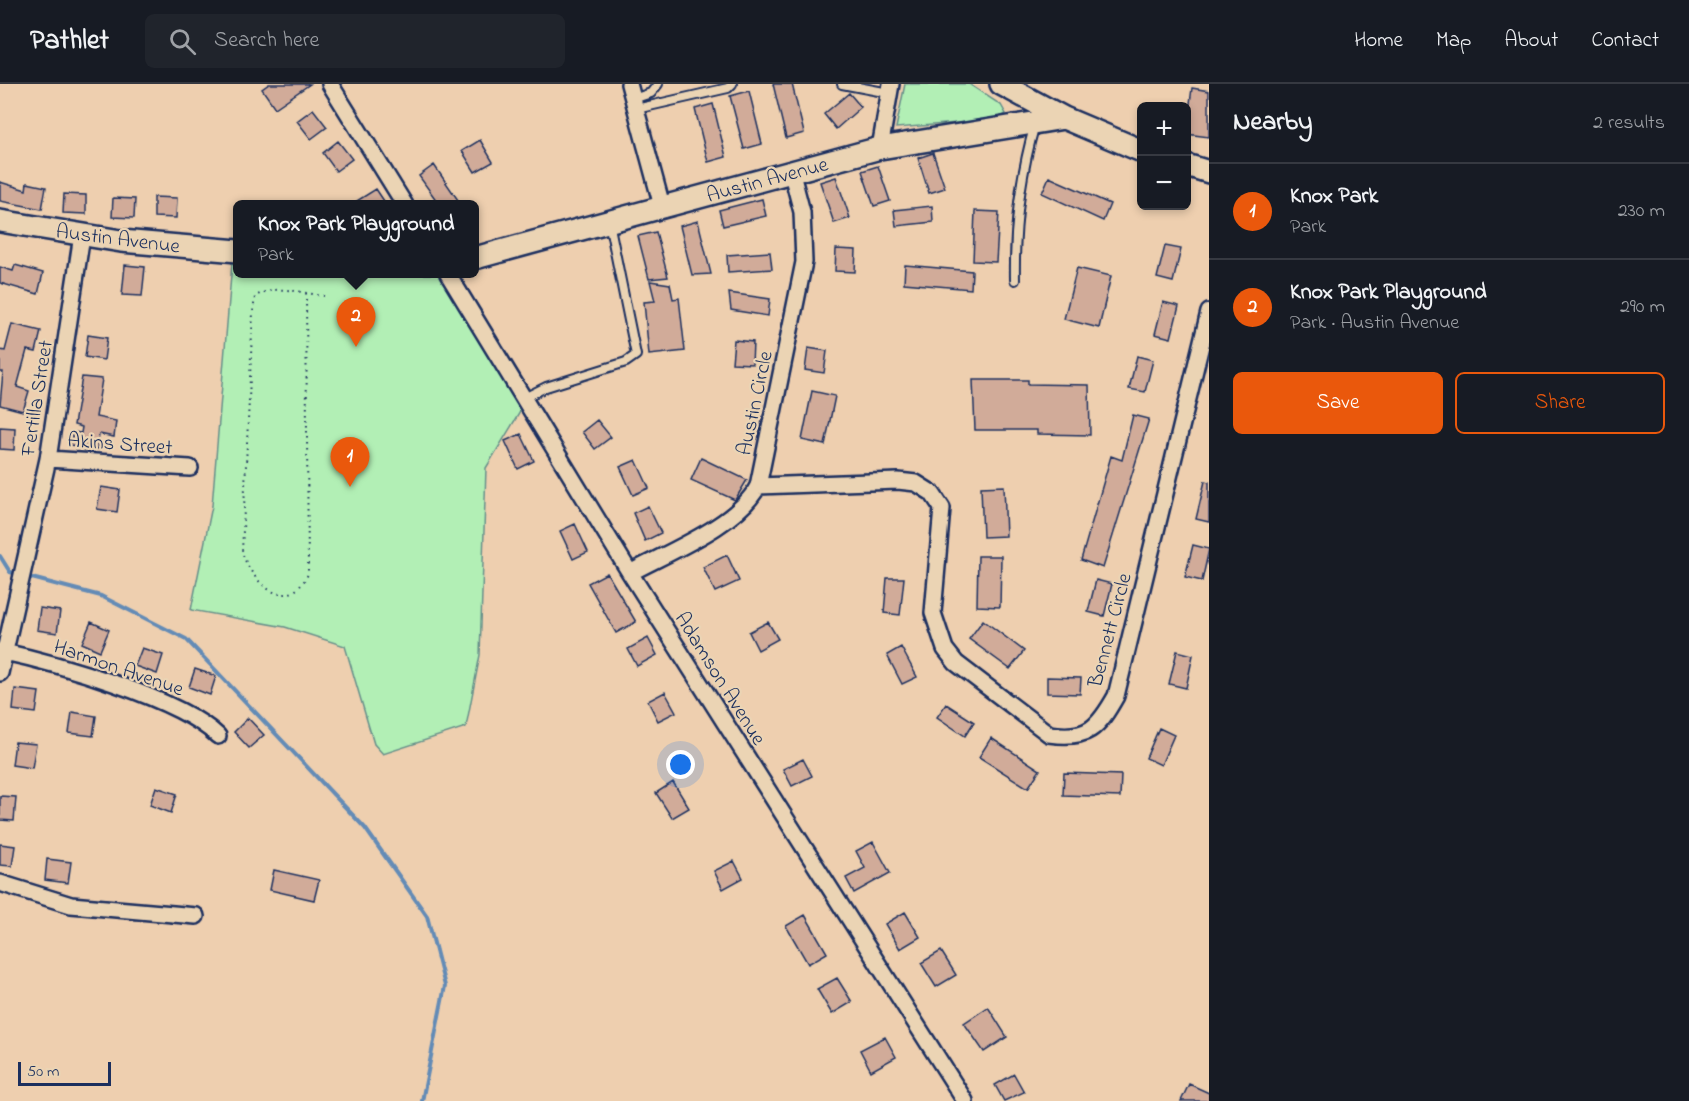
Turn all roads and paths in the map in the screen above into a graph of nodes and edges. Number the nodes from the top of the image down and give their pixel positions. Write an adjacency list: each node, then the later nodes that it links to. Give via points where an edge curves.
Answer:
1 (330, 84): 15 (street)
2 (658, 84): 7 (lane, via 651,93)
3 (732, 84): 7 (lane, via 728,88)
4 (842, 84): 6 (lane)
5 (1002, 84): 8 (street)
6 (890, 88): 10 (street)
7 (633, 97): 16 (street)
8 (1064, 118): 9 (street, Austin Avenue); 11 (street)
9 (1036, 123): 10 (street, Austin Avenue); 23 (lane, via 1022,167 1015,215)
10 (880, 148): 14 (street, Austin Avenue)
11 (1137, 149)
12 (1191, 167): 13 (street)
13 (1209, 172)
14 (792, 174): 16 (street, Austin Avenue); 30 (street, Austin Circle, via 802,212 804,261)
15 (402, 200)
16 (662, 206): 18 (street, Austin Avenue)
17 (0, 221): 19 (street, Austin Avenue)
18 (609, 221): 21 (street, Austin Avenue); 27 (lane, via 636,355)
19 (82, 234): 20 (street, Austin Avenue); 28 (street, Fertilla Street)
20 (233, 251)
21 (479, 257)
22 (451, 278): 27 (street, Adamson Avenue)
23 (1015, 280)
24 (306, 293): 24 (path, via 264,290 255,297 253,312 242,552 257,582 287,595 299,588 308,574); 25 (path)
25 (324, 296)
26 (1209, 312): 30 (street, Bennett Circle, via 1116,696 1101,723 1086,733 1050,734 956,663 945,649 933,614 942,508 932,493 916,483 898,481)
27 (524, 398): 31 (street, Adamson Avenue)
28 (48, 459): 29 (street, Akins Street); 32 (street, Fertilla Street)
29 (190, 468)
30 (758, 486): 31 (street, Austin Circle, via 754,495 720,524)
31 (630, 573): 37 (street, Adamson Avenue)
32 (3, 652): 33 (street, Fertilla Street); 34 (street, Harmon Avenue, via 116,685 192,715)
33 (0, 673)
34 (218, 736)
35 (0, 883): 36 (street, via 71,905)
36 (196, 916)
37 (965, 1101)

